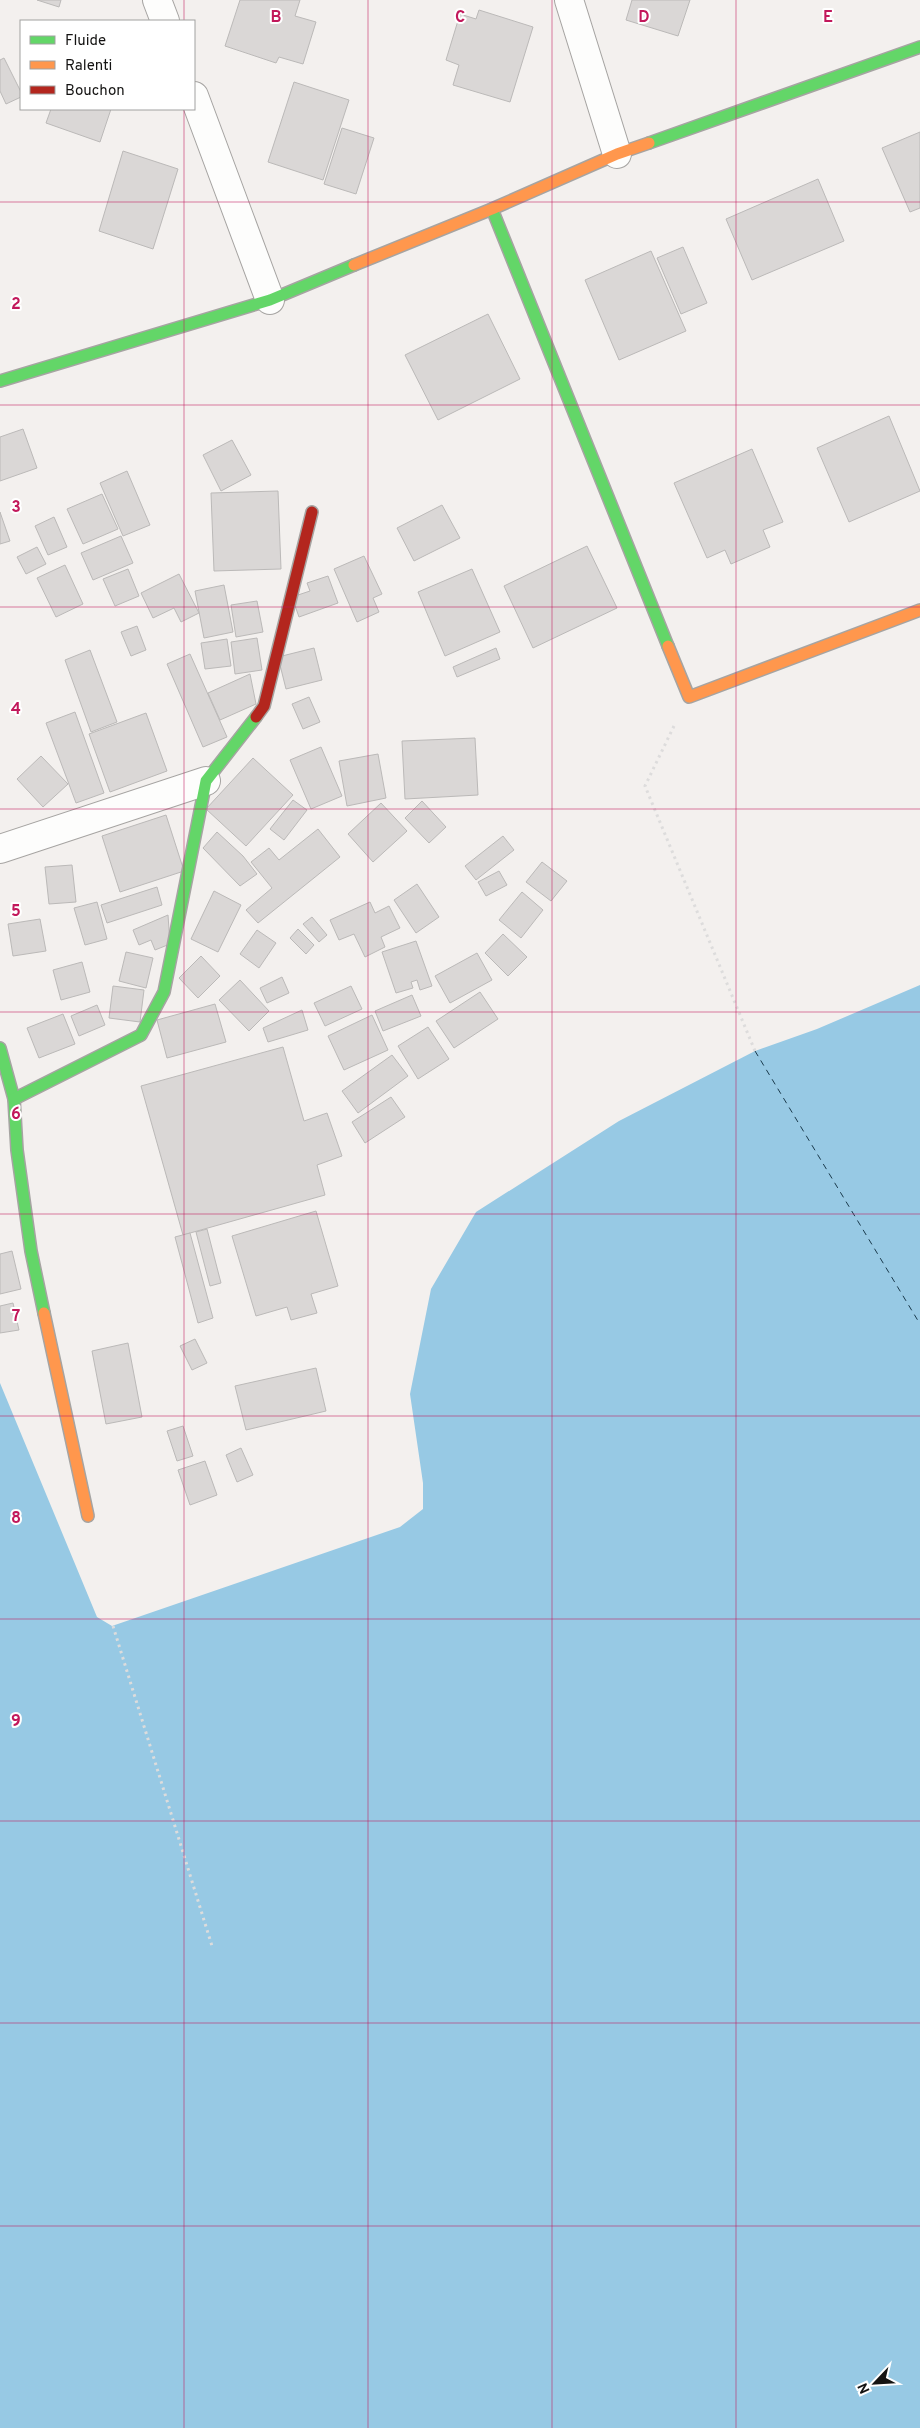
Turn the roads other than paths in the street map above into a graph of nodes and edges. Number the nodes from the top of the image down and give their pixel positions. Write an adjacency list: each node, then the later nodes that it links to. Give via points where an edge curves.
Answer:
1 (158, 0): 3 (street)
2 (569, 0): 6 (street)
3 (166, 20)
4 (920, 47): 6 (street)
5 (195, 99): 8 (street)
6 (618, 154): 7 (street)
7 (492, 208): 8 (street); 11 (street, via 620,533 689,697)
8 (270, 300): 9 (street)
9 (0, 381)
10 (312, 512): 12 (street, via 264,706)
11 (920, 610)
12 (206, 781): 13 (street); 15 (street, via 164,992 141,1035)
13 (0, 849)
14 (0, 1048): 15 (street)
15 (14, 1099): 16 (street, via 30,1251)
16 (88, 1516)

